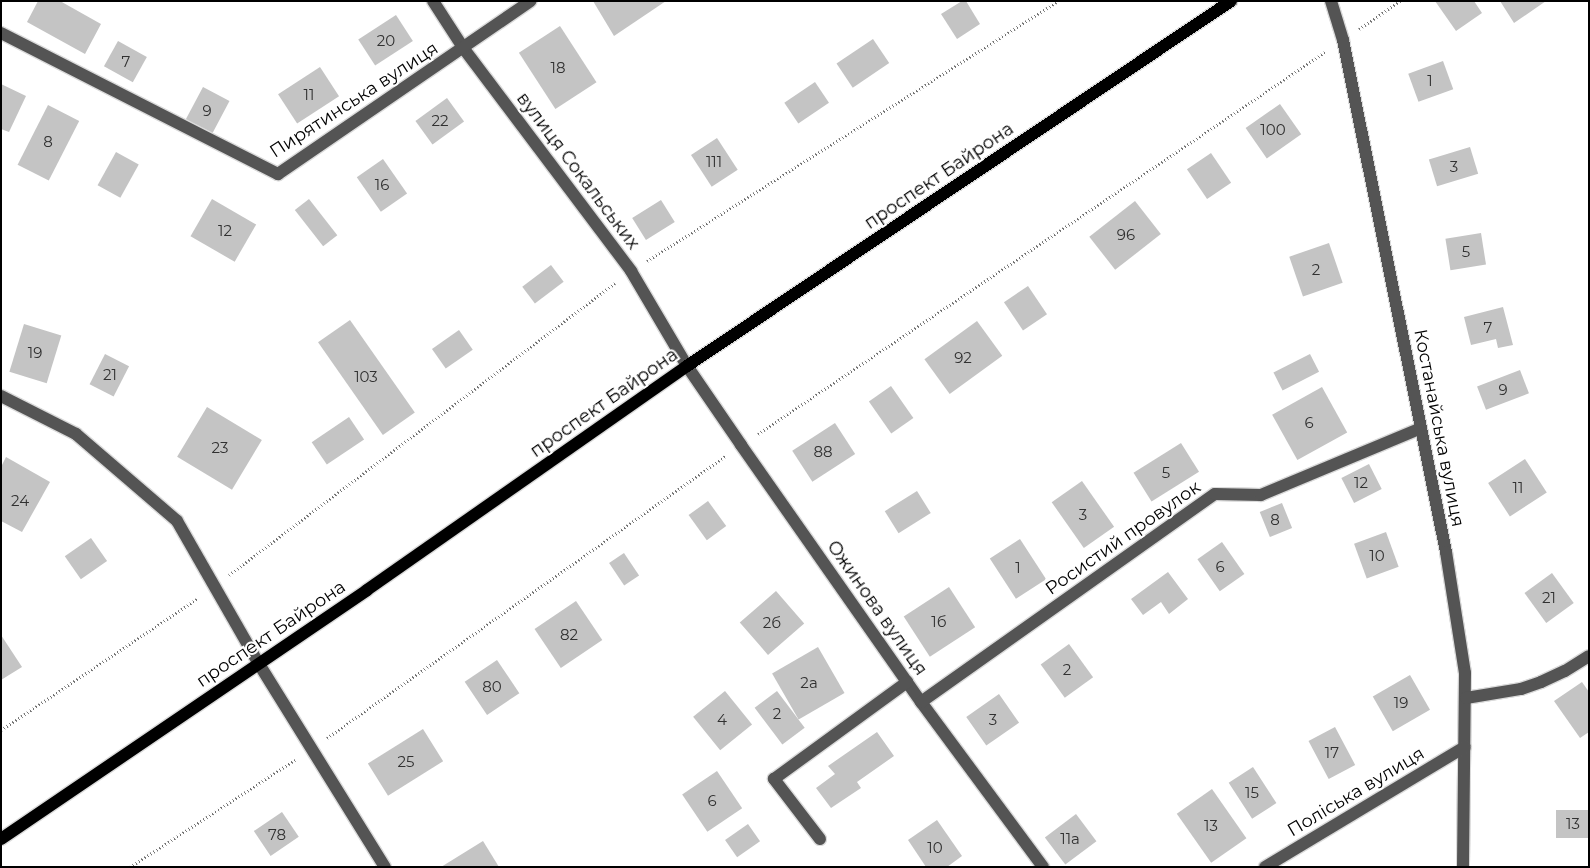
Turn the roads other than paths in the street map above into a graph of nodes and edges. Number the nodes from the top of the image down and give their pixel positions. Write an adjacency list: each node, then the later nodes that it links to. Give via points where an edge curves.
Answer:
1 (433, 1): 6 (street, вулиця Сокальських)
2 (532, 1): 6 (street, Пирятинська вулиця)
3 (1230, 1): 7 (main road, проспект Байрона)
4 (1331, 1): 9 (street, Костанайська вулиця, via 1343,40)
5 (1, 33): 6 (street, Пирятинська вулиця, via 278,174)
6 (464, 49): 7 (street, вулиця Сокальських, via 631,270)
7 (687, 366): 11 (main road, проспект Байрона); 12 (street, Ожинова вулиця)
8 (1, 396): 11 (street, via 76,434 177,521)
9 (1421, 428): 13 (street, Костанайська вулиця, via 1446,552); 14 (street, Росистий провулок, via 1261,494 1215,494)
10 (1589, 656): 13 (street, via 1542,682 1521,689)
11 (259, 664): 16 (main road, проспект Байрона); 18 (street)
12 (907, 682): 14 (street, Ожинова вулиця); 17 (street, via 774,779)
13 (1466, 698): 15 (street, Костанайська вулиця)
14 (921, 702): 19 (street, Ожинова вулиця)
15 (1465, 747): 20 (street, Поліська вулиця); 21 (street, Костанайська вулиця)
16 (1, 839)
17 (820, 839)
18 (386, 867)
19 (1042, 867)
20 (1265, 867)
21 (1463, 867)

